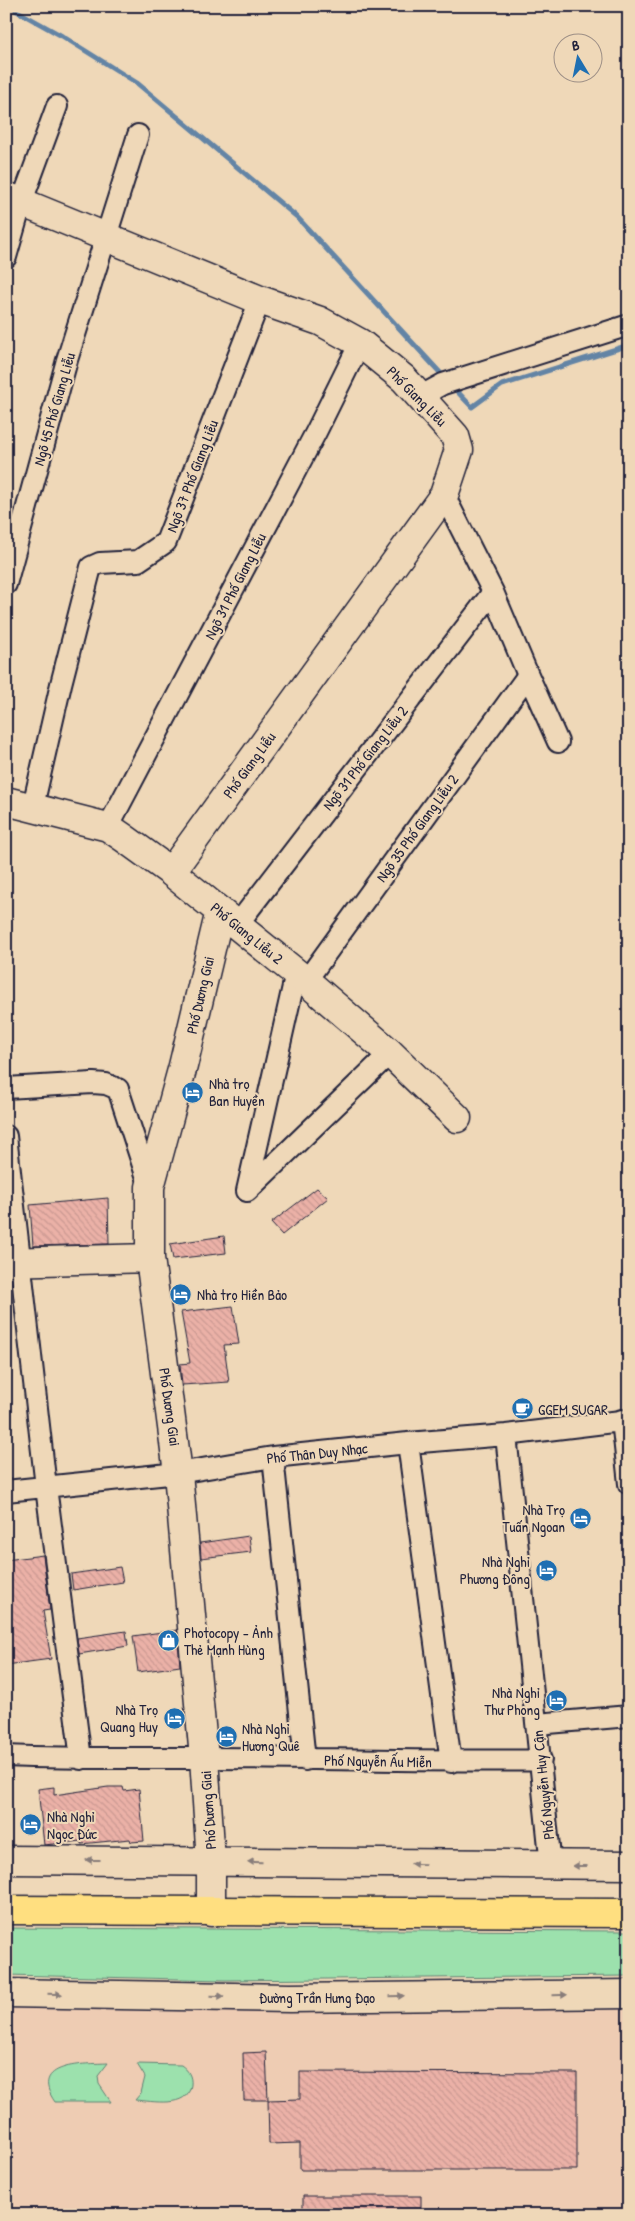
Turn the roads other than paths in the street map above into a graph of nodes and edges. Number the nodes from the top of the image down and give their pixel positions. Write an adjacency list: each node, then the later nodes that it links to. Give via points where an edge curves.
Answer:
1 (58, 106): 3 (street)
2 (138, 135): 4 (street, Ngõ 45 Phố Giang Liễu)
3 (14, 198): 4 (street, Phố Giang Liễu); 5 (street)
4 (107, 236): 6 (street, Phố Giang Liễu); 11 (street, Ngõ 45 Phố Giang Liễu, via 67,360)
5 (6, 257)
6 (260, 300): 8 (street, Phố Giang Liễu, via 320,320); 16 (street, Ngõ 37 Phố Giang Liễu, via 166,542 138,561 100,563 91,568)
7 (629, 325): 9 (street, via 443,384)
8 (360, 343): 9 (street, Phố Giang Liễu, via 404,378); 17 (street, Ngõ 31 Phố Giang Liễu)
9 (419, 397): 10 (street, Phố Giang Liễu, via 451,430 459,450)
10 (444, 495): 12 (street); 18 (street, Phố Giang Liễu)
11 (6, 584)
12 (493, 592): 13 (street); 19 (street, Ngõ 31 Phố Giang Liễu 2)
13 (528, 675): 14 (street); 20 (street, Ngõ 35 Phố Giang Liễu 2)
14 (558, 742)
15 (6, 801): 16 (street, Phố Giang Liễu 2)
16 (33, 806): 17 (street, Phố Giang Liễu 2)
17 (108, 827): 18 (street, Phố Giang Liễu 2)
18 (171, 872): 19 (street, Phố Giang Liễu 2)
19 (229, 918): 20 (street, Phố Giang Liễu 2); 25 (street, Phố Dương Giai)
20 (301, 977): 21 (street, Phố Giang Liễu 2); 21 (street, via 247,1191)
21 (390, 1053): 23 (street, Phố Giang Liễu 2)
22 (6, 1088): 25 (street, via 93,1083 118,1089)
23 (457, 1118)
24 (6, 1136): 27 (street)
25 (150, 1187): 26 (street, Phố Dương Giai)
26 (150, 1258): 27 (street); 32 (street, Phố Dương Giai)
27 (13, 1262): 34 (street)
28 (626, 1420): 29 (street, Phố Thân Duy Nhạc); 33 (street)
29 (506, 1435): 30 (street, Phố Thân Duy Nhạc); 37 (street, Phố Nguyễn Huy Cận)
30 (408, 1443): 31 (street, Phố Thân Duy Nhạc); 43 (street)
31 (273, 1457): 32 (street, Phố Thân Duy Nhạc); 41 (street)
32 (178, 1473): 34 (street, Phố Thân Duy Nhạc); 39 (street, Phố Dương Giai)
33 (629, 1484)
34 (46, 1487): 35 (street, Phố Thân Duy Nhạc); 40 (street)
35 (6, 1491)
36 (629, 1716): 37 (street)
37 (537, 1724): 42 (street, Phố Nguyễn Huy Cận)
38 (6, 1756): 40 (street, Phố Nguyễn Ấu Miễn)
39 (204, 1758): 40 (street, Phố Nguyễn Ấu Miễn); 41 (street, Phố Nguyễn Ấu Miễn); 45 (street, Phố Dương Giai)
40 (81, 1760)
41 (305, 1760): 43 (street, Phố Nguyễn Ấu Miễn)
42 (541, 1760): 43 (street, Phố Nguyễn Ấu Miễn); 47 (street, Phố Nguyễn Huy Cận)
43 (451, 1762)
44 (6, 1860): 45 (street, one-way to 44)
45 (211, 1861): 47 (street, one-way to 45); 49 (street, Phố Dương Giai)
46 (629, 1865): 47 (street, one-way to 47)
47 (551, 1866)
48 (6, 1910): 49 (highway)
49 (210, 1912): 50 (highway)
50 (629, 1913)
51 (6, 1993): 52 (street, Đường Trần Hưng Đạo, one-way to 52, via 290,1998)
52 (629, 1994)

